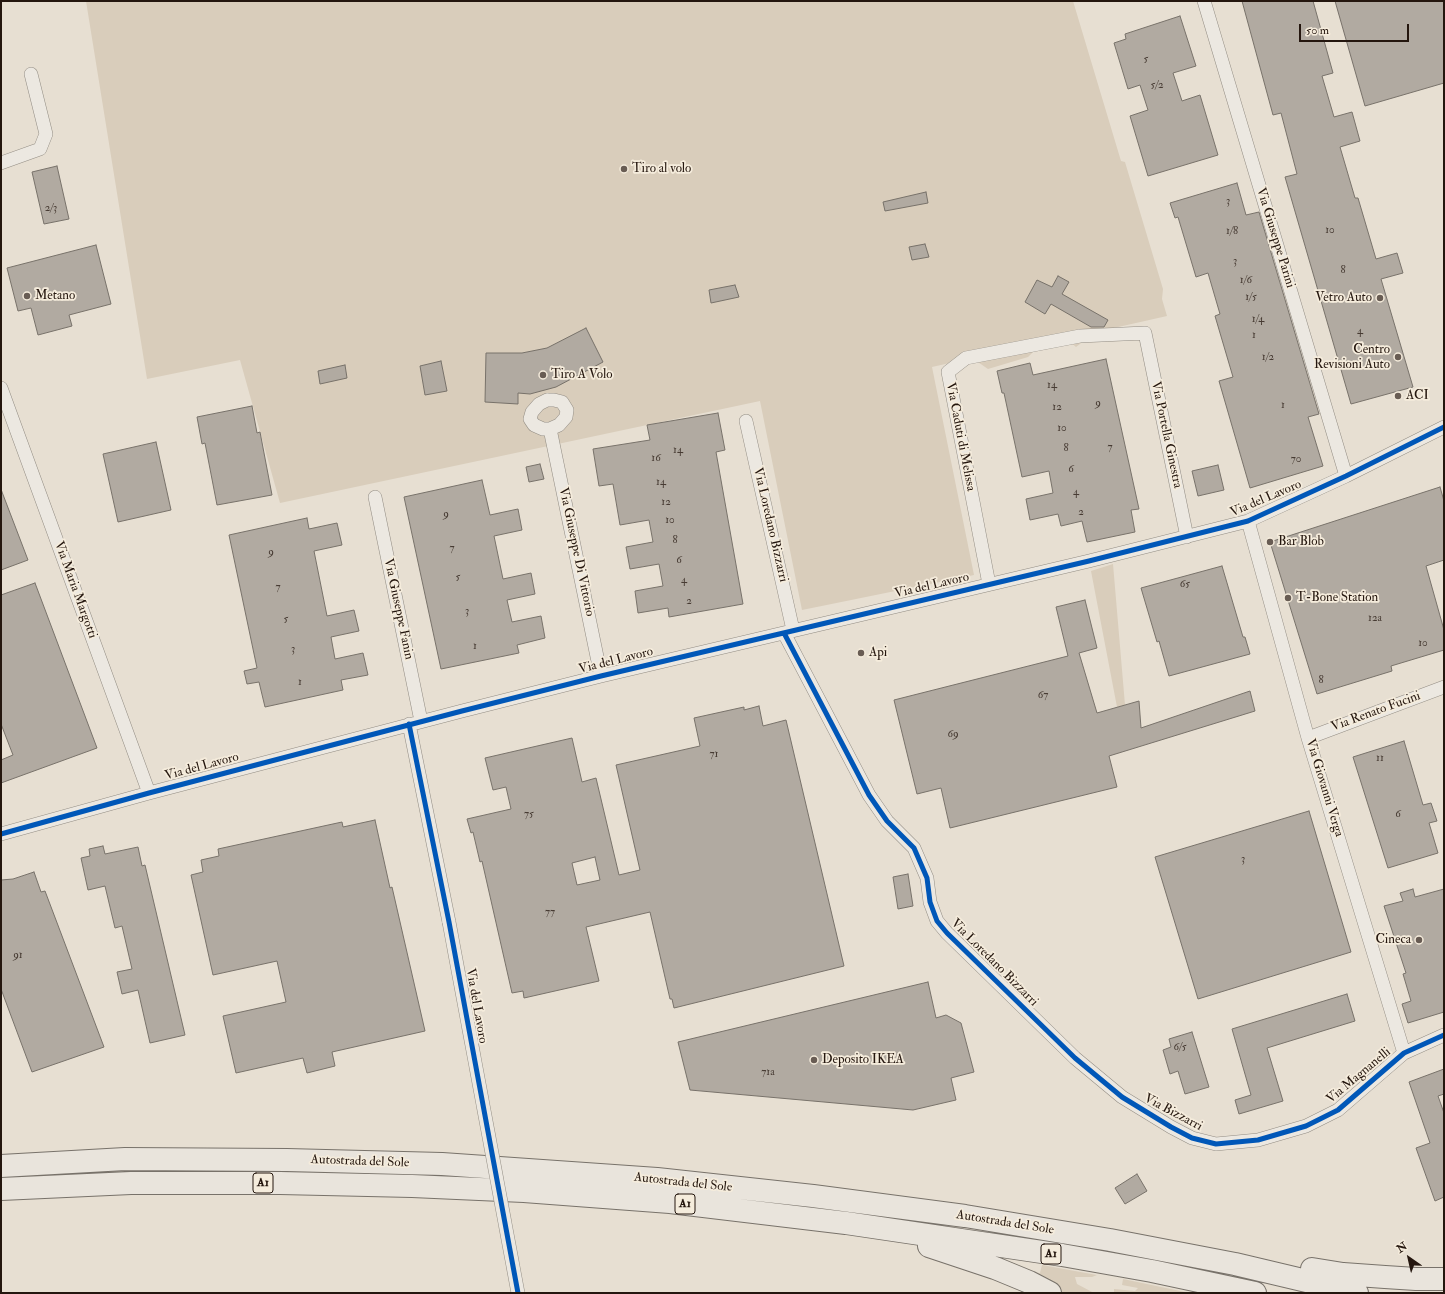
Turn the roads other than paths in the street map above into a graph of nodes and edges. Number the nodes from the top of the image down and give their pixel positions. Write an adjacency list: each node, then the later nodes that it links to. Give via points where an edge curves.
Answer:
1 (1204, 1): 9 (street, Via Giuseppe Parini)
2 (31, 74): 3 (street, via 46,134 40,149)
3 (1, 163)
4 (1145, 333): 12 (street, Via Portella Ginestra); 13 (street, Via Caduti di Melissa, via 1080,336 980,355 966,358 948,372)
5 (1, 388): 19 (street, Via Maria Margotti)
6 (746, 421): 14 (street, Via Loredano Bizzarri)
7 (1444, 427): 9 (street, Via del Lavoro)
8 (550, 429): 15 (street, Via Giuseppe Di Vittorio)
9 (1346, 476): 11 (street, Via del Lavoro)
10 (375, 497): 17 (street, Via Giuseppe Fanin)
11 (1248, 521): 12 (street, Via del Lavoro); 18 (street, Via Giovanni Verga)
12 (1187, 536): 13 (street, Via del Lavoro)
13 (989, 584): 14 (street, Via del Lavoro)
14 (788, 631): 15 (street, Via del Lavoro); 23 (street, Via Loredano Bizzarri, via 869,795 887,821 914,848 927,878 930,902 937,921 1075,1058)
15 (601, 676): 17 (street, Via del Lavoro)
16 (1444, 687): 18 (street, Via Renato Fucini)
17 (415, 723): 19 (street, Via del Lavoro); 30 (street, Via del Lavoro, bridge)
18 (1308, 738): 22 (street, Via Giovanni Verga)
19 (149, 793): 20 (street, Via del Lavoro)
20 (1, 834)
21 (1444, 1035): 22 (street, Via Magnanelli)
22 (1404, 1053): 24 (street, Via Magnanelli, via 1338,1110 1306,1126 1258,1140)
23 (1122, 1097): 24 (street, Via Bizzarri, via 1192,1138)
24 (1216, 1144)
25 (1, 1166): 28 (highway, Autostrada del Sole / A1, via 125,1159 287,1160 442,1164 657,1179 965,1216)
26 (1, 1189): 27 (highway, Autostrada del Sole / A1, via 131,1183 280,1182 412,1186 670,1202)
27 (846, 1223): 31 (highway, via 967,1258); 32 (highway, Autostrada del Sole / A1, via 1101,1262)
28 (1235, 1264): 29 (highway, via 1392,1278); 33 (highway, Autostrada del Sole / A1)
29 (1444, 1279)
30 (518, 1293)
31 (1050, 1293)
32 (1255, 1293)
33 (1357, 1293)

